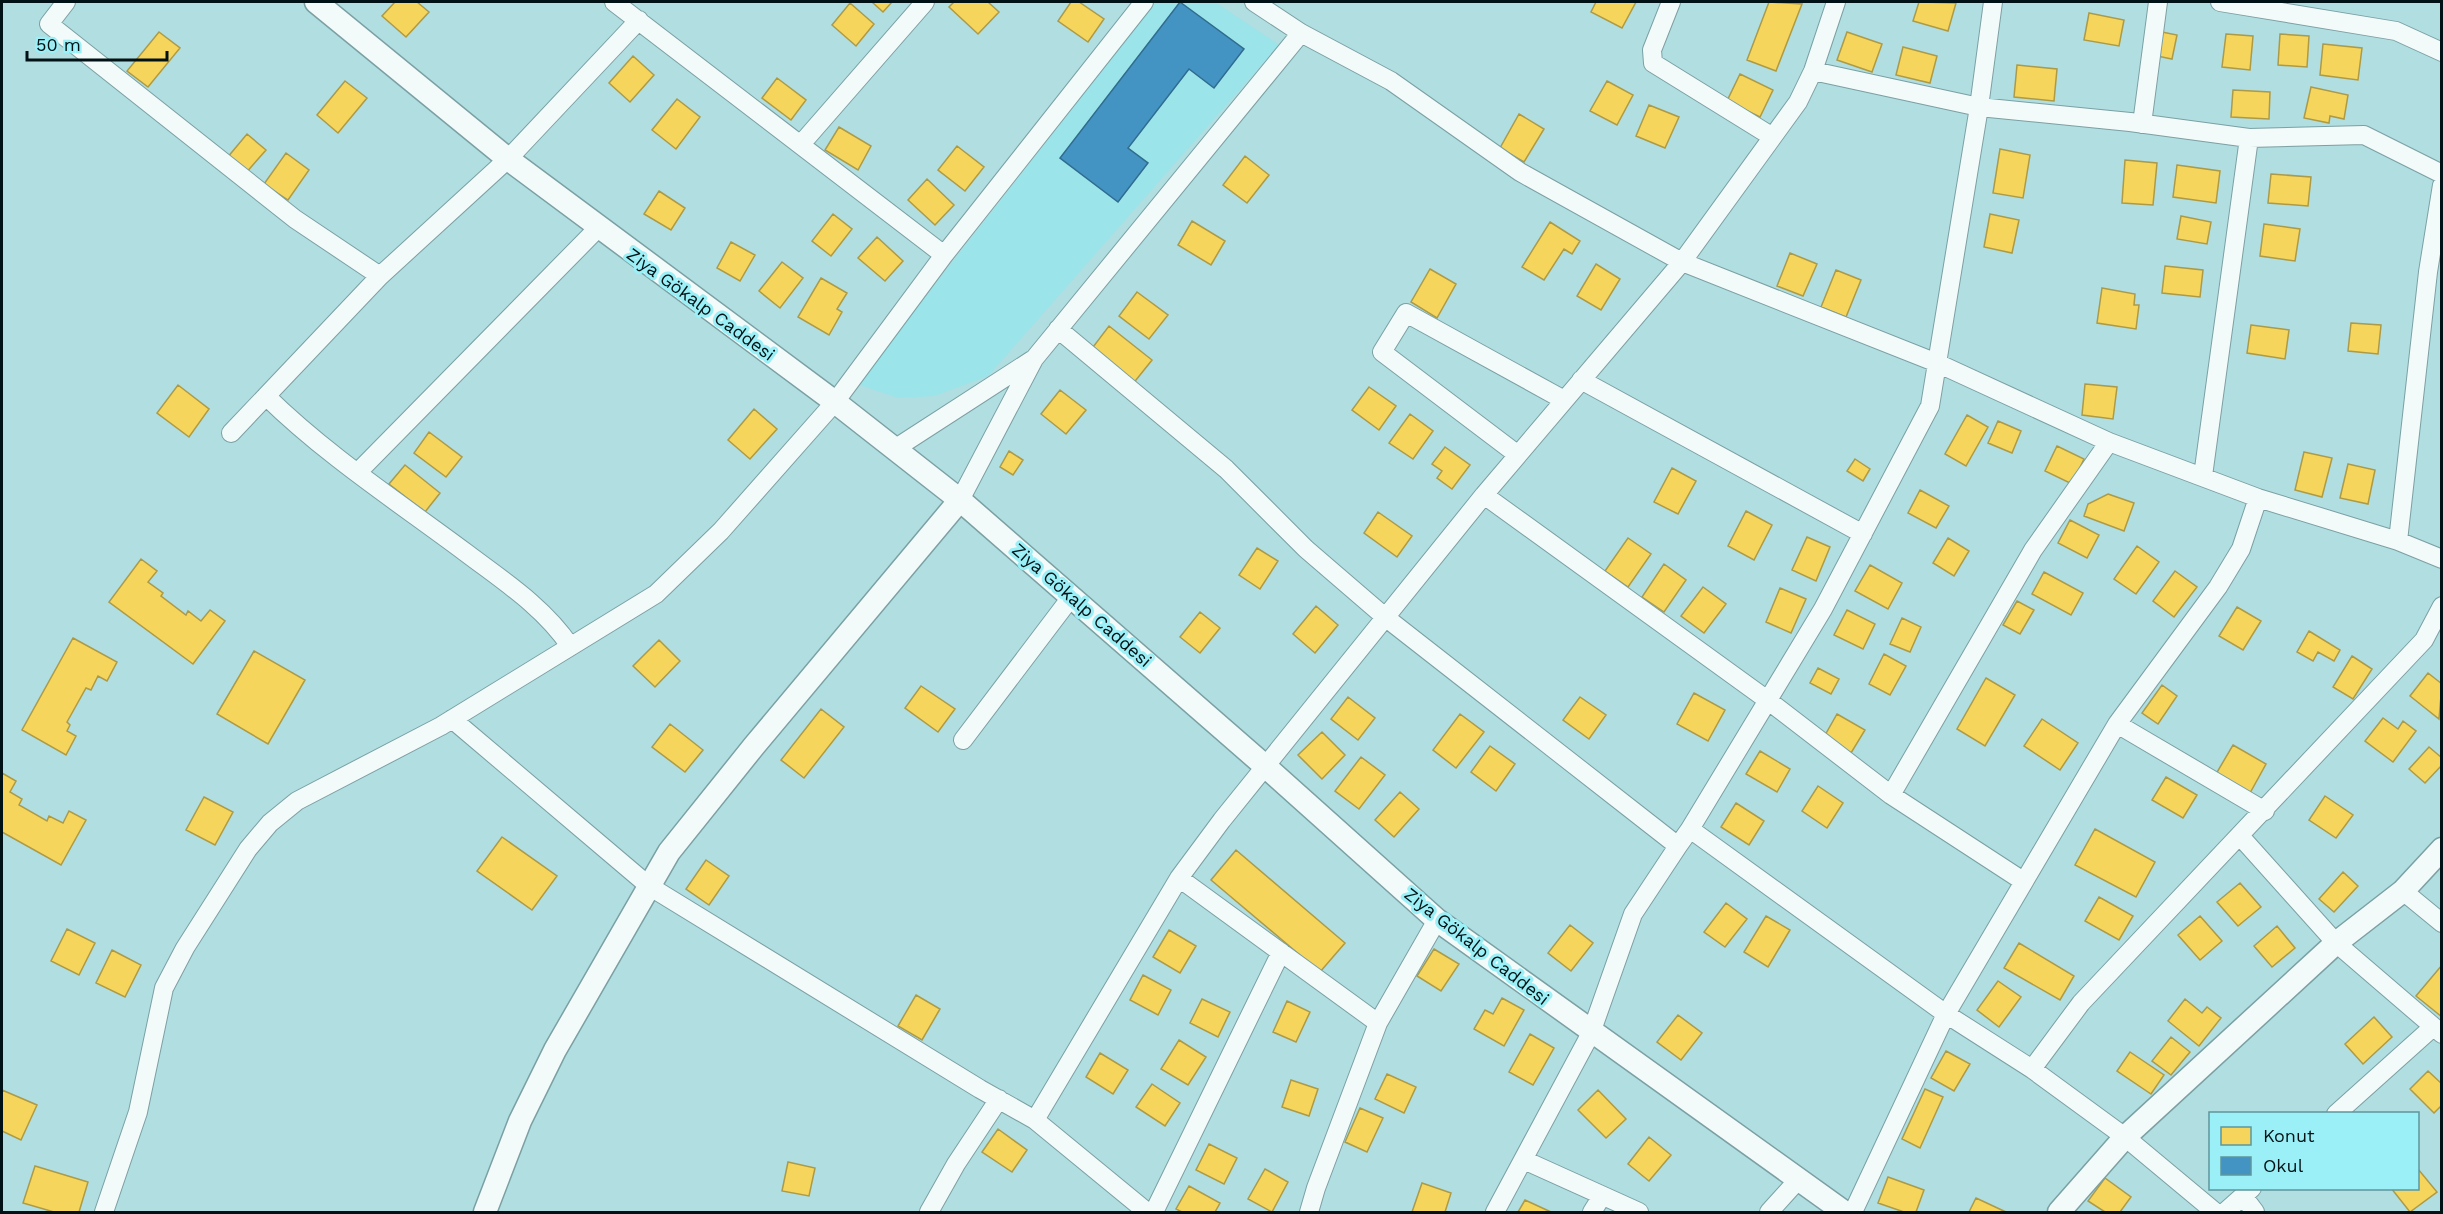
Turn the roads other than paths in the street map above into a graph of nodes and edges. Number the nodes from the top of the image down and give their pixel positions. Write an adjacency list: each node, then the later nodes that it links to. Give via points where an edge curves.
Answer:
1 (66, 2): 27 (street, via 49,24 296,219)
2 (316, 2): 21 (street, Ziya Gökalp Caddesi)
3 (614, 2): 12 (street)
4 (925, 2): 20 (street)
5 (1144, 2): 25 (street)
6 (1254, 2): 13 (street)
7 (1671, 2): 18 (street, via 1652,50 1653,63)
8 (1836, 2): 15 (street)
9 (1993, 2): 16 (street)
10 (2158, 2): 17 (street)
11 (2220, 2): 14 (street, via 2396,31)
12 (639, 20): 20 (street); 21 (street)
13 (1301, 33): 26 (street, via 1391,81 1520,172); 28 (street)
14 (2442, 52)
15 (1813, 71): 16 (street); 18 (street, via 1798,102)
16 (1979, 107): 17 (street); 30 (street)
17 (2142, 124): 19 (street)
18 (1771, 136): 26 (street)
19 (2249, 138): 22 (street, via 2364,135); 40 (street)
20 (802, 143): 25 (street)
21 (508, 159): 24 (street, Ziya Gökalp Caddesi); 27 (street)
22 (2442, 174)
23 (2442, 185): 45 (street, via 2428,272)
24 (598, 228): 34 (street, Ziya Gökalp Caddesi); 39 (street)
25 (944, 255): 34 (street)
26 (1682, 262): 30 (street); 31 (street)
27 (380, 276): 32 (street)
28 (1058, 329): 29 (street); 49 (street, via 1226,469 1306,549)
29 (1034, 359): 37 (street); 43 (street)
30 (1937, 363): 36 (street); 44 (street, via 1929,406)
31 (1581, 380): 33 (street); 44 (street)
32 (266, 396): 35 (street); 39 (street, via 300,429)
33 (1564, 400): 38 (street); 38 (street, via 1406,312 1382,352)
34 (835, 402): 37 (street, Ziya Gökalp Caddesi); 50 (street, via 722,531 657,594)
35 (231, 433)
36 (2109, 442): 40 (street); 56 (street, via 2033,550)
37 (896, 448): 43 (street, Ziya Gökalp Caddesi)
38 (1518, 455): 41 (street)
39 (358, 472): 50 (street, via 512,587 546,617)
40 (2203, 476): 42 (street)
41 (1484, 495): 49 (street); 51 (street)
42 (2258, 498): 45 (street); 53 (street, via 2241,549 2218,587)
43 (960, 500): 47 (street, Ziya Gökalp Caddesi); 64 (street, via 669,852)
44 (1863, 534): 51 (street, via 1823,609)
45 (2398, 541): 46 (street)
46 (2442, 559)
47 (1072, 596): 54 (street); 55 (street, Ziya Gökalp Caddesi)
48 (2442, 606): 57 (street, via 2424,640)
49 (1385, 617): 55 (street); 60 (street)
50 (570, 646): 52 (street)
51 (1766, 699): 56 (street); 58 (street)
52 (452, 719): 64 (street); 83 (street, via 297,801 248,849 164,988 138,1112)
53 (2117, 724): 57 (street); 63 (street)
54 (963, 740)
55 (1265, 766): 62 (street); 66 (street, Ziya Gökalp Caddesi)
56 (1891, 795): 63 (street)
57 (2265, 811): 59 (street)
58 (1690, 829): 60 (street); 70 (street)
59 (2240, 836): 68 (street); 74 (street, via 2081,1003)
60 (1678, 846): 73 (street, via 1633,914)
61 (2442, 849): 65 (street)
62 (1179, 878): 69 (street); 77 (street)
63 (2023, 881): 70 (street)
64 (650, 886): 75 (street); 84 (street, via 555,1050 520,1121)
65 (2403, 891): 67 (street); 68 (street)
66 (1437, 920): 71 (street); 73 (street, Ziya Gökalp Caddesi)
67 (2442, 923)
68 (2336, 943): 72 (street); 78 (street)
69 (1281, 952): 71 (street); 87 (street)
70 (1946, 1014): 74 (street); 94 (street)
71 (1378, 1023): 88 (street)
72 (2437, 1030): 76 (street)
73 (1591, 1033): 79 (street); 80 (street, Ziya Gökalp Caddesi)
74 (2031, 1069): 78 (street)
75 (999, 1100): 77 (street); 85 (street)
76 (2337, 1112)
77 (1035, 1120): 86 (street)
78 (2125, 1137): 95 (street); 96 (street)
79 (1524, 1160): 82 (street); 89 (street)
80 (1797, 1180): 92 (street); 93 (street, Ziya Gökalp Caddesi)
81 (2248, 1192): 97 (street); 98 (street)
82 (1602, 1196): 90 (street); 91 (street)
83 (104, 1212)
84 (485, 1212)
85 (929, 1212)
86 (1147, 1212)
87 (1154, 1212)
88 (1309, 1212)
89 (1495, 1212)
90 (1592, 1212)
91 (1639, 1212)
92 (1769, 1212)
93 (1844, 1212)
94 (1852, 1212)
95 (2059, 1212)
96 (2215, 1212)
97 (2225, 1212)
98 (2255, 1212)

